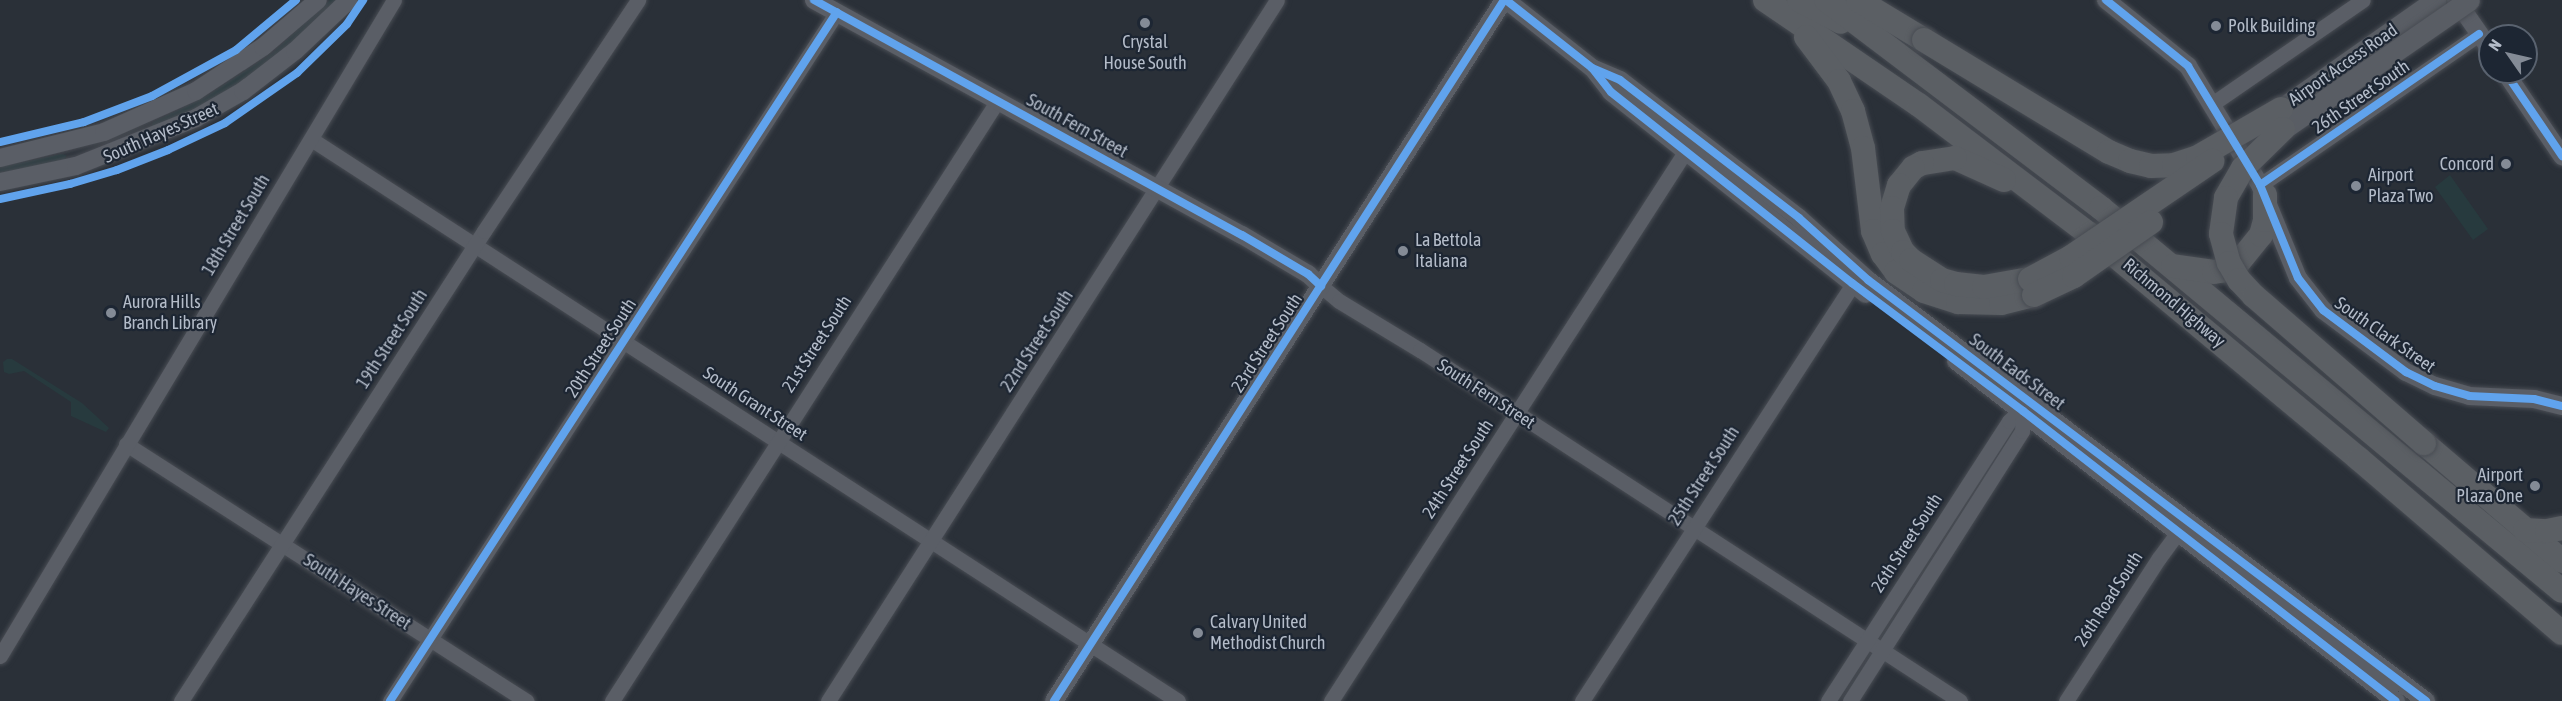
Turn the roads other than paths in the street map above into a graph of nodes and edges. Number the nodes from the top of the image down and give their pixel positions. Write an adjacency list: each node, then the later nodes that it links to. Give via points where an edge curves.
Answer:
1 (318, 0): 28 (street, South Hayes Street, via 263,47 196,92 104,132)
2 (349, 0): 29 (street, South Hayes Street, via 295,51 243,91 196,118 76,166)
3 (394, 0): 25 (street, 18th Street South)
4 (638, 0): 33 (street, 19th Street South)
5 (814, 0): 17 (street, South Fern Street)
6 (1277, 0): 30 (street, 22nd Street South)
7 (1505, 0): 26 (street, South Eads Street, via 1592,68 1611,93); 36 (street, 23rd Street South)
8 (1765, 0): 16 (highway, Richmond Highway)
9 (1827, 0): 19 (highway, Richmond Highway)
10 (1858, 0): 24 (highway, bridge, via 2130,161 2151,166 2174,165)
11 (2106, 0): 23 (street, South Clark Street, via 2184,62)
12 (2363, 0): 23 (street)
13 (2436, 0): 24 (main road, Airport Access Road)
14 (2456, 0): 18 (street)
15 (2469, 0): 24 (main road, Airport Access Road, bridge)
16 (1795, 9): 19 (highway, via 1818,12); 32 (highway, Richmond Highway); 37 (highway, via 1853,111 1863,148 1874,231 1882,254 1896,272 1923,291 1958,302 2001,303)
17 (837, 12): 22 (street, South Fern Street); 38 (street, 20th Street South)
18 (2478, 33)
19 (1871, 34): 34 (highway, Richmond Highway, via 2024,147)
20 (2478, 35): 31 (street, 26th Street South)
21 (2513, 84): 27 (street)
22 (998, 100): 30 (street, South Fern Street); 42 (street, 21st Street South)
23 (2212, 104): 31 (street, South Clark Street)
24 (2282, 119): 37 (highway, bridge, via 2074,276); 47 (highway, bridge, via 2243,168 2222,210 2221,234 2229,263 2239,280)
25 (311, 140): 33 (street, South Grant Street); 43 (street, 18th Street South)
26 (1691, 144): 35 (street, South Eads Street, via 1799,218); 41 (street, 24th Street South)
27 (2562, 156)
28 (0, 158)
29 (0, 182)
30 (1156, 188): 36 (street, South Fern Street, via 1302,270); 48 (street, 22nd Street South)
31 (2263, 190): 34 (highway, via 2265,220 2261,235 2239,262 2214,272); 40 (street, South Clark Street, via 2289,262 2309,294 2327,314 2396,365 2425,382 2457,393 2534,399)
32 (2044, 198): 37 (highway, via 1963,161 1947,158 1913,168 1899,185 1893,208 1897,242 1911,260 1930,274 1970,286); 53 (highway, Richmond Highway)
33 (474, 246): 38 (street, South Grant Street); 49 (street, 19th Street South)
34 (2173, 266): 51 (highway, Richmond Highway)
35 (1856, 278): 39 (street, South Eads Street); 45 (street, 25th Street South)
36 (1321, 286): 41 (street, South Fern Street); 56 (street, 23rd Street South)
37 (2032, 287)
38 (623, 342): 42 (street, South Grant Street); 54 (street, 20th Street South)
39 (2026, 406): 44 (street, South Eads Street); 55 (street, 26th Street South, via 2009,421); 57 (street, 26th Street South, via 2022,431)
40 (2562, 406)
41 (1517, 415): 45 (street, South Fern Street); 66 (street, 24th Street South)
42 (777, 441): 48 (street, South Grant Street); 62 (street, 21st Street South)
43 (126, 444): 49 (street, South Hayes Street); 58 (street, 18th Street South)
44 (2183, 526): 52 (street, South Eads Street); 71 (street, 26th Road South)
45 (1693, 528): 55 (street, South Fern Street); 67 (street, 25th Street South)
46 (2562, 528): 47 (highway)
47 (2525, 530): 50 (highway)
48 (930, 543): 56 (street, South Grant Street); 63 (street, 22nd Street South)
49 (282, 544): 54 (street, South Hayes Street); 59 (street, 19th Street South)
50 (2562, 561)
51 (2562, 591)
52 (2303, 619): 72 (street, South Eads Street); 73 (street, South Eads Street)
53 (2562, 633)
54 (430, 639): 60 (street, 20th Street South); 61 (street, South Hayes Street)
55 (1867, 641): 57 (street, South Fern Street); 68 (street, 26th Street South)
56 (1090, 644): 64 (street, 23rd Street South); 65 (street, South Grant Street)
57 (1882, 651): 69 (street, 26th Street South); 70 (street, South Fern Street)
58 (0, 656)
59 (181, 701)
60 (390, 701)
61 (527, 701)
62 (612, 701)
63 (828, 701)
64 (1054, 701)
65 (1178, 701)
66 (1331, 701)
67 (1582, 701)
68 (1828, 701)
69 (1850, 701)
70 (1960, 701)
71 (2066, 701)
72 (2396, 701)
73 (2426, 701)

